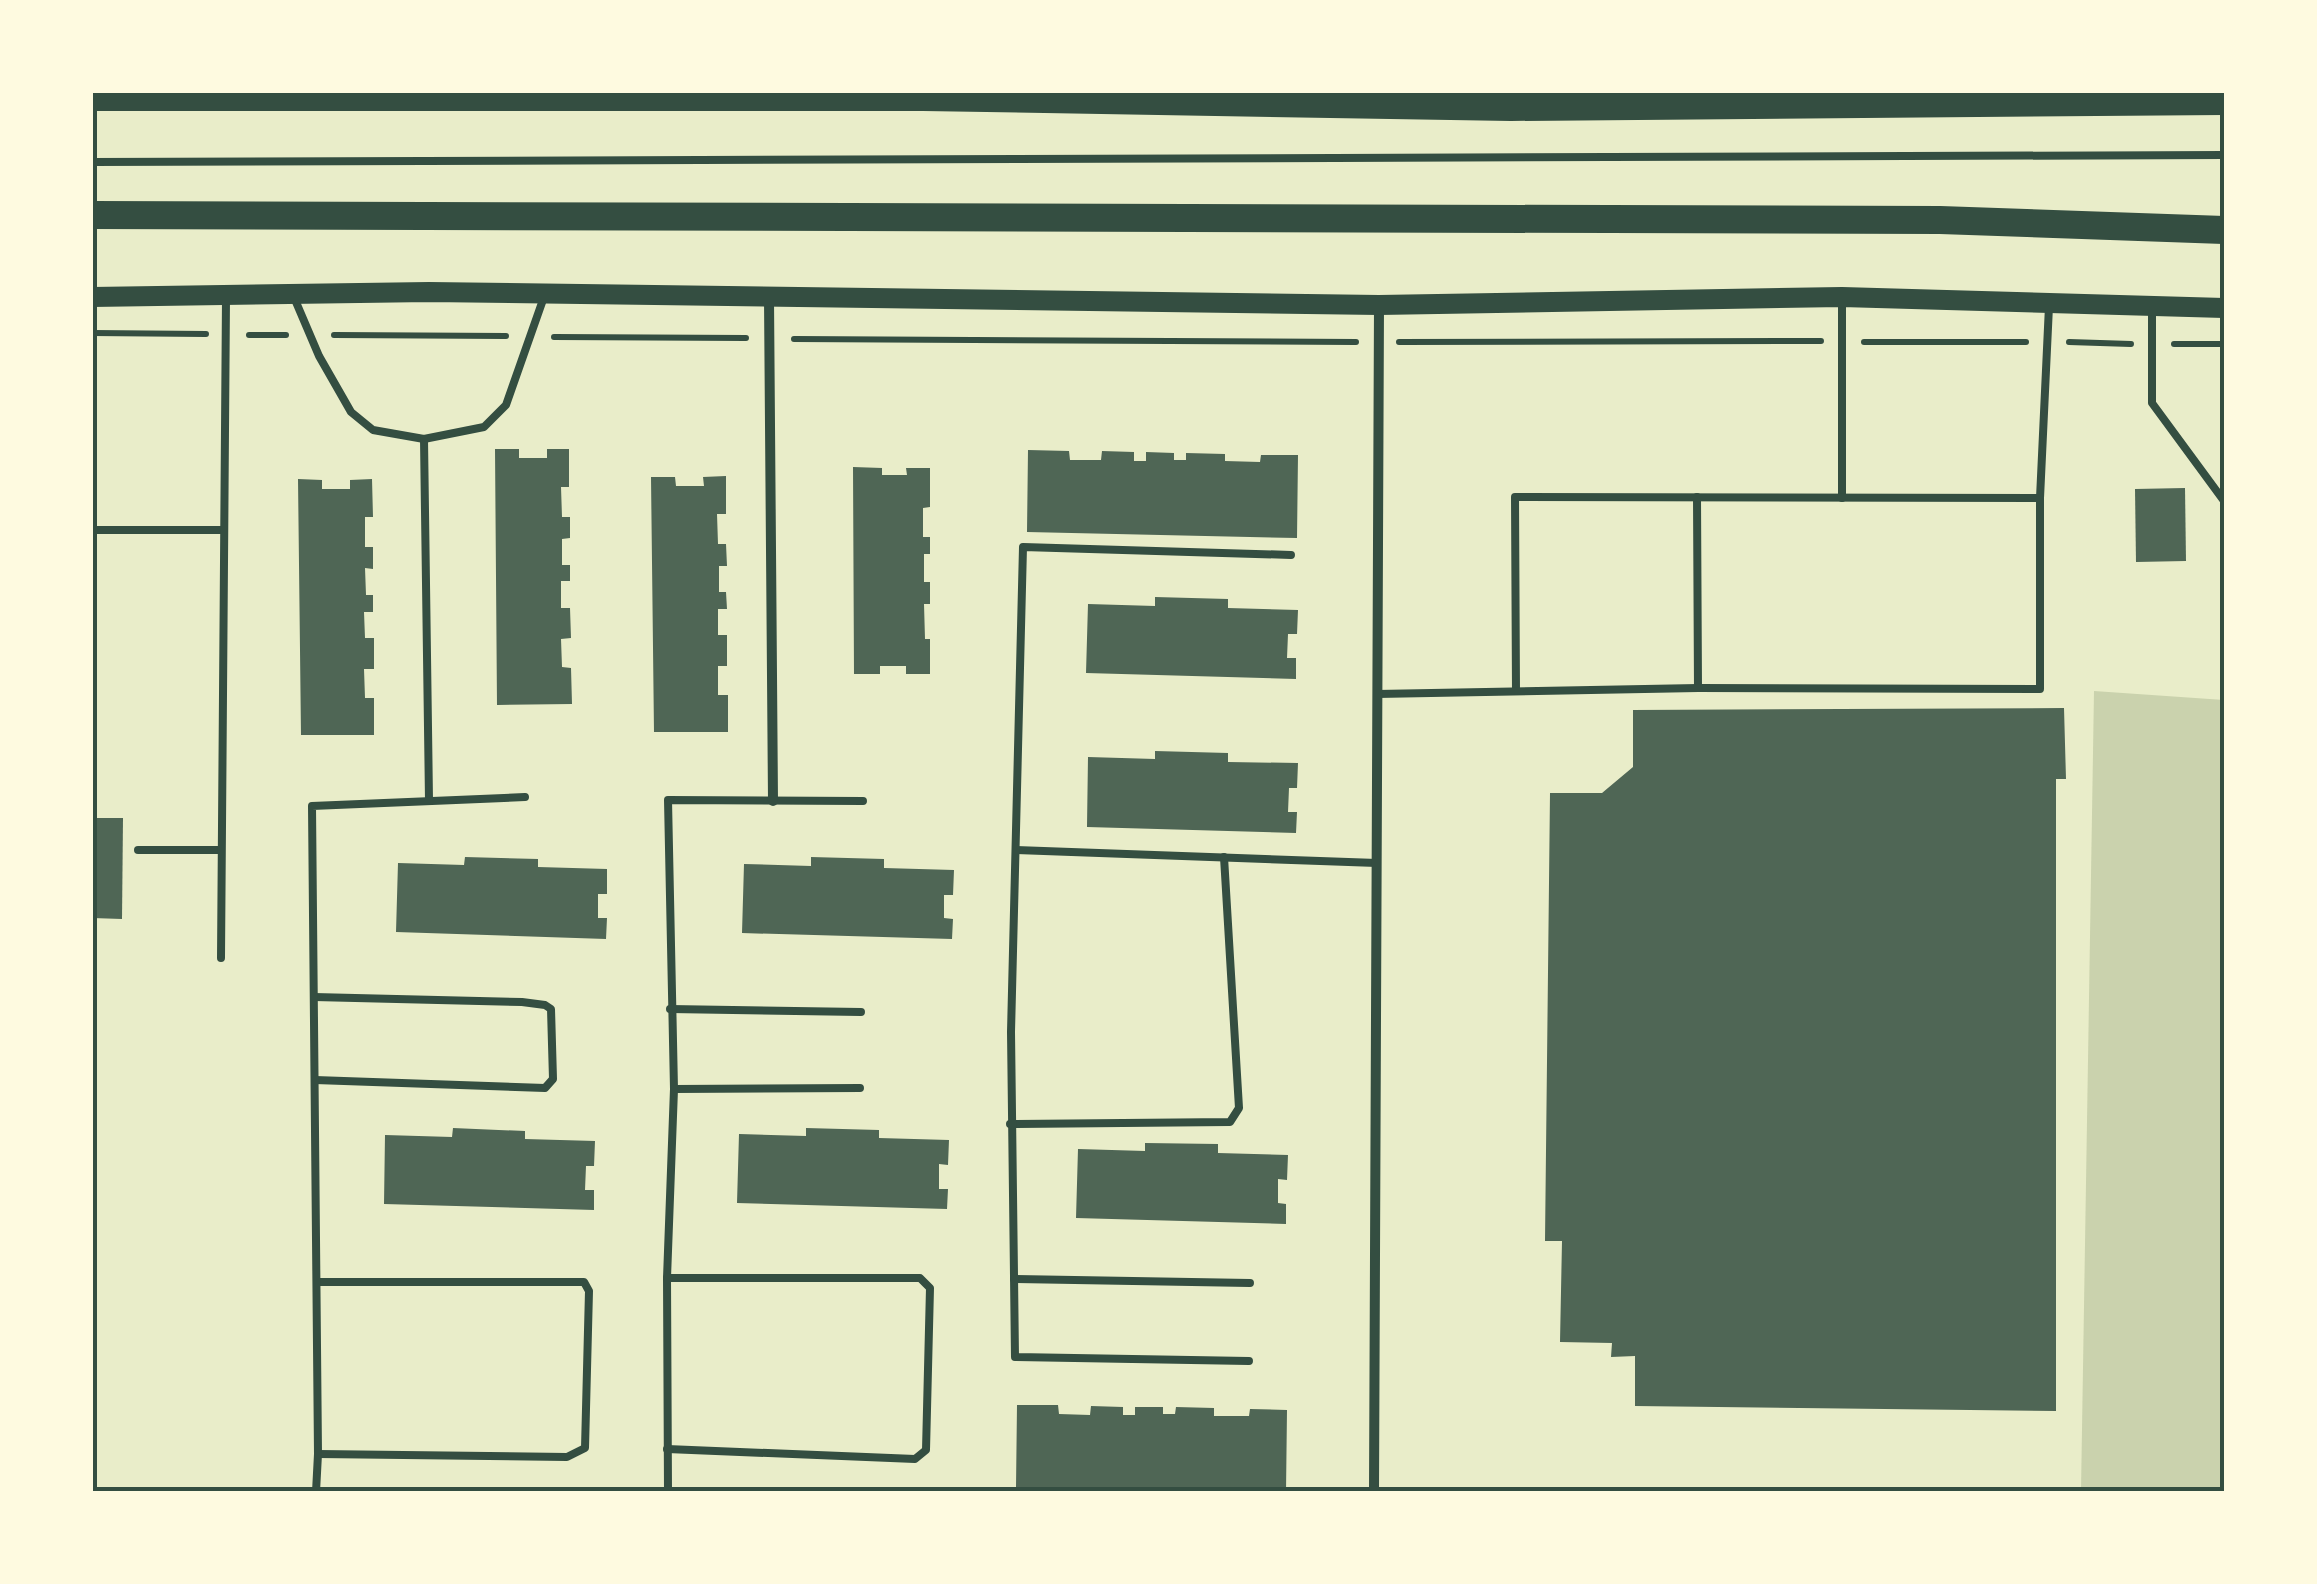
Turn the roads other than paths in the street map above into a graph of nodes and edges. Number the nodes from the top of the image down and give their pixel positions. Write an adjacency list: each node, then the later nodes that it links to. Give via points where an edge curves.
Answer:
1 (92, 97): 2 (highway, via 924,97 1510,107)
2 (2224, 100)
3 (2224, 155): 4 (lane)
4 (92, 162)
5 (92, 215): 6 (highway, via 1940,220)
6 (2224, 230)
7 (293, 294): 8 (main road); 9 (main road); 17 (lane, via 351,412 373,430)
8 (545, 294): 12 (main road); 17 (lane, via 506,405 484,427)
9 (226, 296): 11 (main road); 23 (lane)
10 (1842, 297): 13 (main road); 14 (main road); 19 (lane)
11 (92, 298)
12 (768, 299): 14 (main road); 30 (street)
13 (2049, 303): 15 (main road); 20 (lane)
14 (1379, 305): 27 (street)
15 (2152, 306): 16 (main road); 21 (lane, via 2152,403)
16 (2224, 308)
17 (424, 438): 29 (lane)
18 (1698, 498): 19 (lane); 25 (lane); 26 (lane, via 1516,497)
19 (1842, 498): 20 (lane)
20 (2040, 498): 25 (lane, via 2040,689)
21 (2224, 500)
22 (92, 530): 23 (lane)
23 (223, 530): 33 (lane)
24 (1290, 555): 34 (lane, via 1023,547)
25 (1698, 688): 26 (lane)
26 (1516, 691): 27 (lane)
27 (1378, 694): 36 (street)
28 (525, 797): 29 (lane)
29 (428, 800): 38 (lane, via 312,806)
30 (773, 801): 31 (lane); 39 (lane, via 668,800)
31 (863, 801)
32 (138, 850): 33 (lane)
33 (222, 850): 37 (lane)
34 (1016, 850): 35 (lane); 44 (lane)
35 (1224, 857): 36 (lane); 44 (lane, via 1236,1115 1230,1122)
36 (1376, 862): 54 (street)
37 (221, 958)
38 (314, 997): 41 (lane); 41 (lane, via 545,1004 551,1009 554,1079 544,1088)
39 (670, 1008): 40 (lane); 42 (lane)
40 (860, 1012)
41 (315, 1080): 47 (lane)
42 (674, 1088): 43 (lane); 45 (lane)
43 (860, 1088)
44 (1010, 1124): 46 (lane)
45 (668, 1278): 50 (lane); 50 (lane, via 920,1278 930,1288 926,1450 915,1458)
46 (1014, 1279): 48 (lane); 49 (lane, via 1014,1357)
47 (317, 1282): 51 (lane); 51 (lane, via 584,1282 590,1292 585,1448 579,1454)
48 (1250, 1283)
49 (1250, 1361)
50 (667, 1449): 53 (lane)
51 (318, 1454): 52 (lane)
52 (316, 1492)
53 (668, 1492)
54 (1374, 1492)

